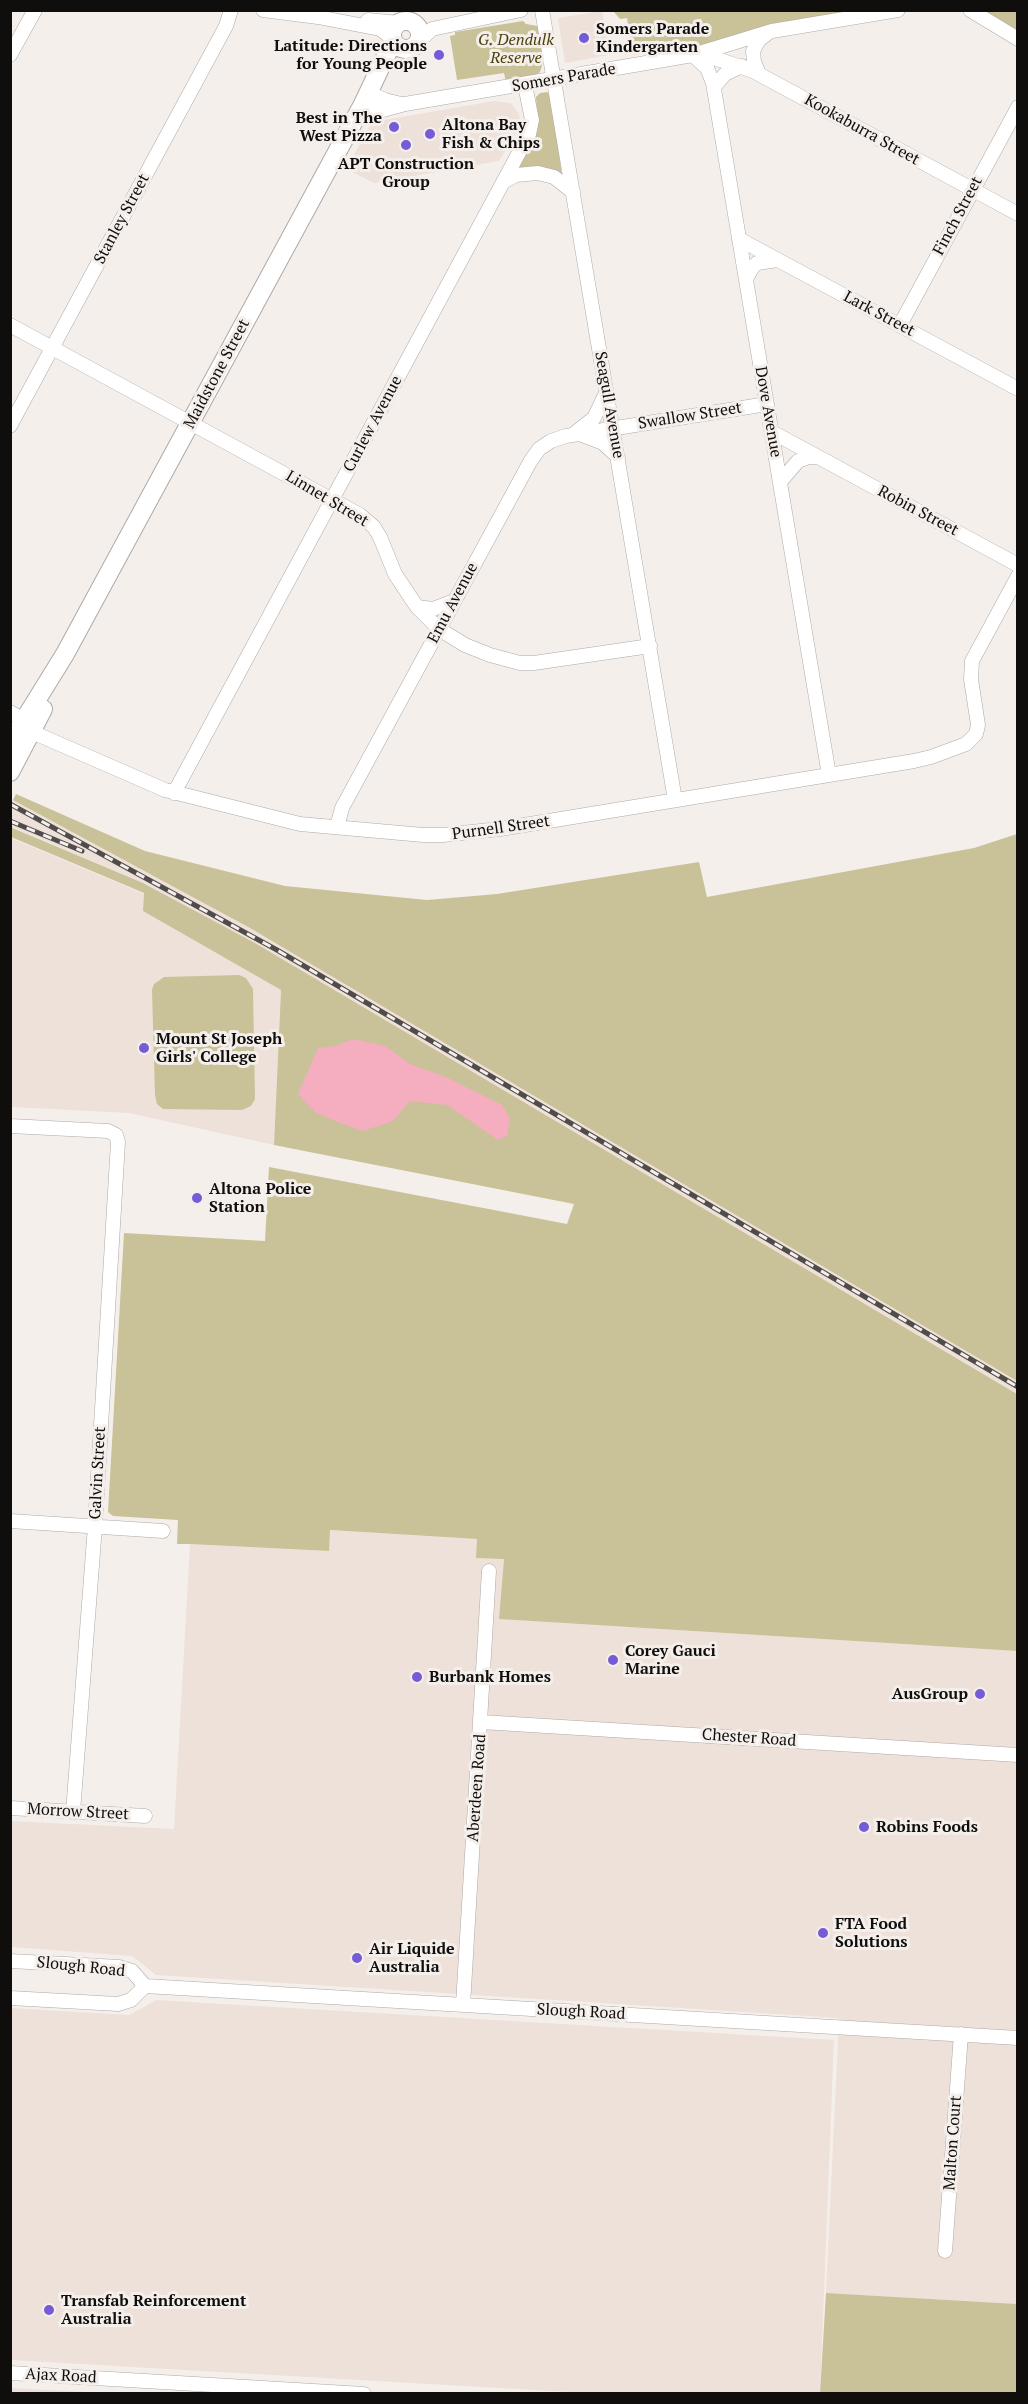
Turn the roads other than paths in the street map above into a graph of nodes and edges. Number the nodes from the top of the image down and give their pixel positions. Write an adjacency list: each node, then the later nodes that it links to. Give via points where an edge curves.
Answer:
1 (35, 10): 17 (street)
2 (231, 10): 35 (street, Stanley Street, via 226,26)
3 (263, 10): 13 (street)
4 (422, 10): 15 (main road)
5 (454, 10): 12 (street)
6 (460, 10): 11 (street)
7 (522, 10): 11 (street)
8 (542, 10): 21 (street, Seagull Avenue)
9 (898, 10): 14 (street, Somers Parade)
10 (969, 10): 16 (street)
11 (474, 19): 12 (street)
12 (446, 26): 15 (street, via 428,31)
13 (399, 27): 15 (main road, via 412,22); 15 (main road, via 398,47 405,49); 24 (main road, Maidstone Street)
14 (769, 32): 18 (street, Somers Parade); 20 (street, via 753,51)
15 (418, 39): 24 (main road, Maidstone Street, via 385,72)
16 (1017, 39)
17 (10, 55)
18 (698, 55): 19 (street, Kookaburra Street); 21 (street, Somers Parade); 23 (street, Dove Avenue)
19 (742, 66): 20 (street, Kookaburra Street); 23 (street, via 725,74)
20 (759, 74): 27 (street, Kookaburra Street)
21 (554, 80): 22 (street, Somers Parade); 28 (street, Seagull Avenue)
22 (525, 85): 24 (street, Somers Parade, via 380,111); 26 (street, Curlew Avenue, via 531,128)
23 (714, 87): 30 (street, Dove Avenue)
24 (366, 100): 39 (main road, Maidstone Street)
25 (1017, 107): 27 (street, Finch Street)
26 (503, 182): 28 (street, via 516,175 538,173 558,179); 47 (street, Curlew Avenue)
27 (972, 190): 29 (street, Kookaburra Street); 33 (street, Finch Street)
28 (573, 192): 37 (street, Seagull Avenue)
29 (1017, 214)
30 (739, 239): 31 (street, Lark Street); 32 (street, Dove Avenue)
31 (778, 260): 32 (street, via 757,264); 33 (street, Lark Street)
32 (746, 279): 38 (street, Dove Avenue)
33 (900, 325): 36 (street, Lark Street)
34 (10, 326): 35 (street, Linnet Street)
35 (52, 348): 39 (street, Linnet Street); 40 (street, Stanley Street)
36 (1017, 389)
37 (606, 392): 41 (street, Seagull Avenue); 43 (street, via 594,418)
38 (767, 404): 41 (street, Swallow Street); 42 (street, Dove Avenue)
39 (191, 423): 47 (street, Linnet Street); 54 (main road, Maidstone Street, via 65,654)
40 (10, 426)
41 (613, 429): 43 (street, Emu Avenue); 44 (street, Seagull Avenue)
42 (772, 432): 45 (street, Robin Street); 46 (street, Dove Avenue)
43 (573, 435): 44 (street, via 596,439); 50 (street, Emu Avenue, via 551,441 535,454)
44 (618, 457): 53 (street, Seagull Avenue)
45 (818, 457): 46 (street, via 798,461); 48 (street, Robin Street)
46 (780, 482): 57 (street, Dove Avenue)
47 (332, 499): 51 (street, Linnet Street, via 374,527 400,585); 58 (street, Curlew Avenue)
48 (1017, 564)
49 (1017, 576): 57 (street, Purnell Street, via 970,667 976,734 966,744 931,757)
50 (454, 601): 51 (street, via 433,609); 52 (street, Emu Avenue)
51 (417, 607): 52 (street, Linnet Street)
52 (439, 629): 53 (street, Linnet Street, via 477,651 520,663 547,663); 60 (street, Emu Avenue, via 342,808)
53 (650, 646): 59 (street, Seagull Avenue)
54 (22, 721): 55 (main road, Maidstone Street); 56 (main road, Maidstone Street); 58 (street, Purnell Street)
55 (10, 743)
56 (10, 772)
57 (829, 775): 59 (street, Purnell Street)
58 (174, 793): 60 (street, Purnell Street, via 300,824)
59 (675, 800): 60 (street, Purnell Street, via 443,835)
60 (337, 827)
61 (10, 1126): 63 (street, Galvin Street, via 108,1131 116,1135 118,1142)
62 (10, 1521): 63 (street)
63 (95, 1526): 64 (street); 69 (street, Galvin Street)
64 (163, 1531)
65 (489, 1571): 66 (street, Aberdeen Road)
66 (481, 1722): 67 (street, Chester Road); 74 (street, Aberdeen Road)
67 (1017, 1755)
68 (10, 1808): 69 (street, Morrow Street)
69 (73, 1812): 70 (street, Morrow Street)
70 (145, 1816)
71 (10, 1961): 72 (street, Slough Road, via 119,1967 132,1971)
72 (145, 1986): 73 (street, Slough Road, via 131,2000 118,2004); 74 (street, Slough Road)
73 (10, 1998)
74 (463, 2005): 75 (street, Slough Road)
75 (961, 2034): 76 (street, Slough Road); 77 (street, Malton Court)
76 (1017, 2038)
77 (945, 2251)
78 (10, 2373): 79 (street, Ajax Road)
79 (364, 2394)

